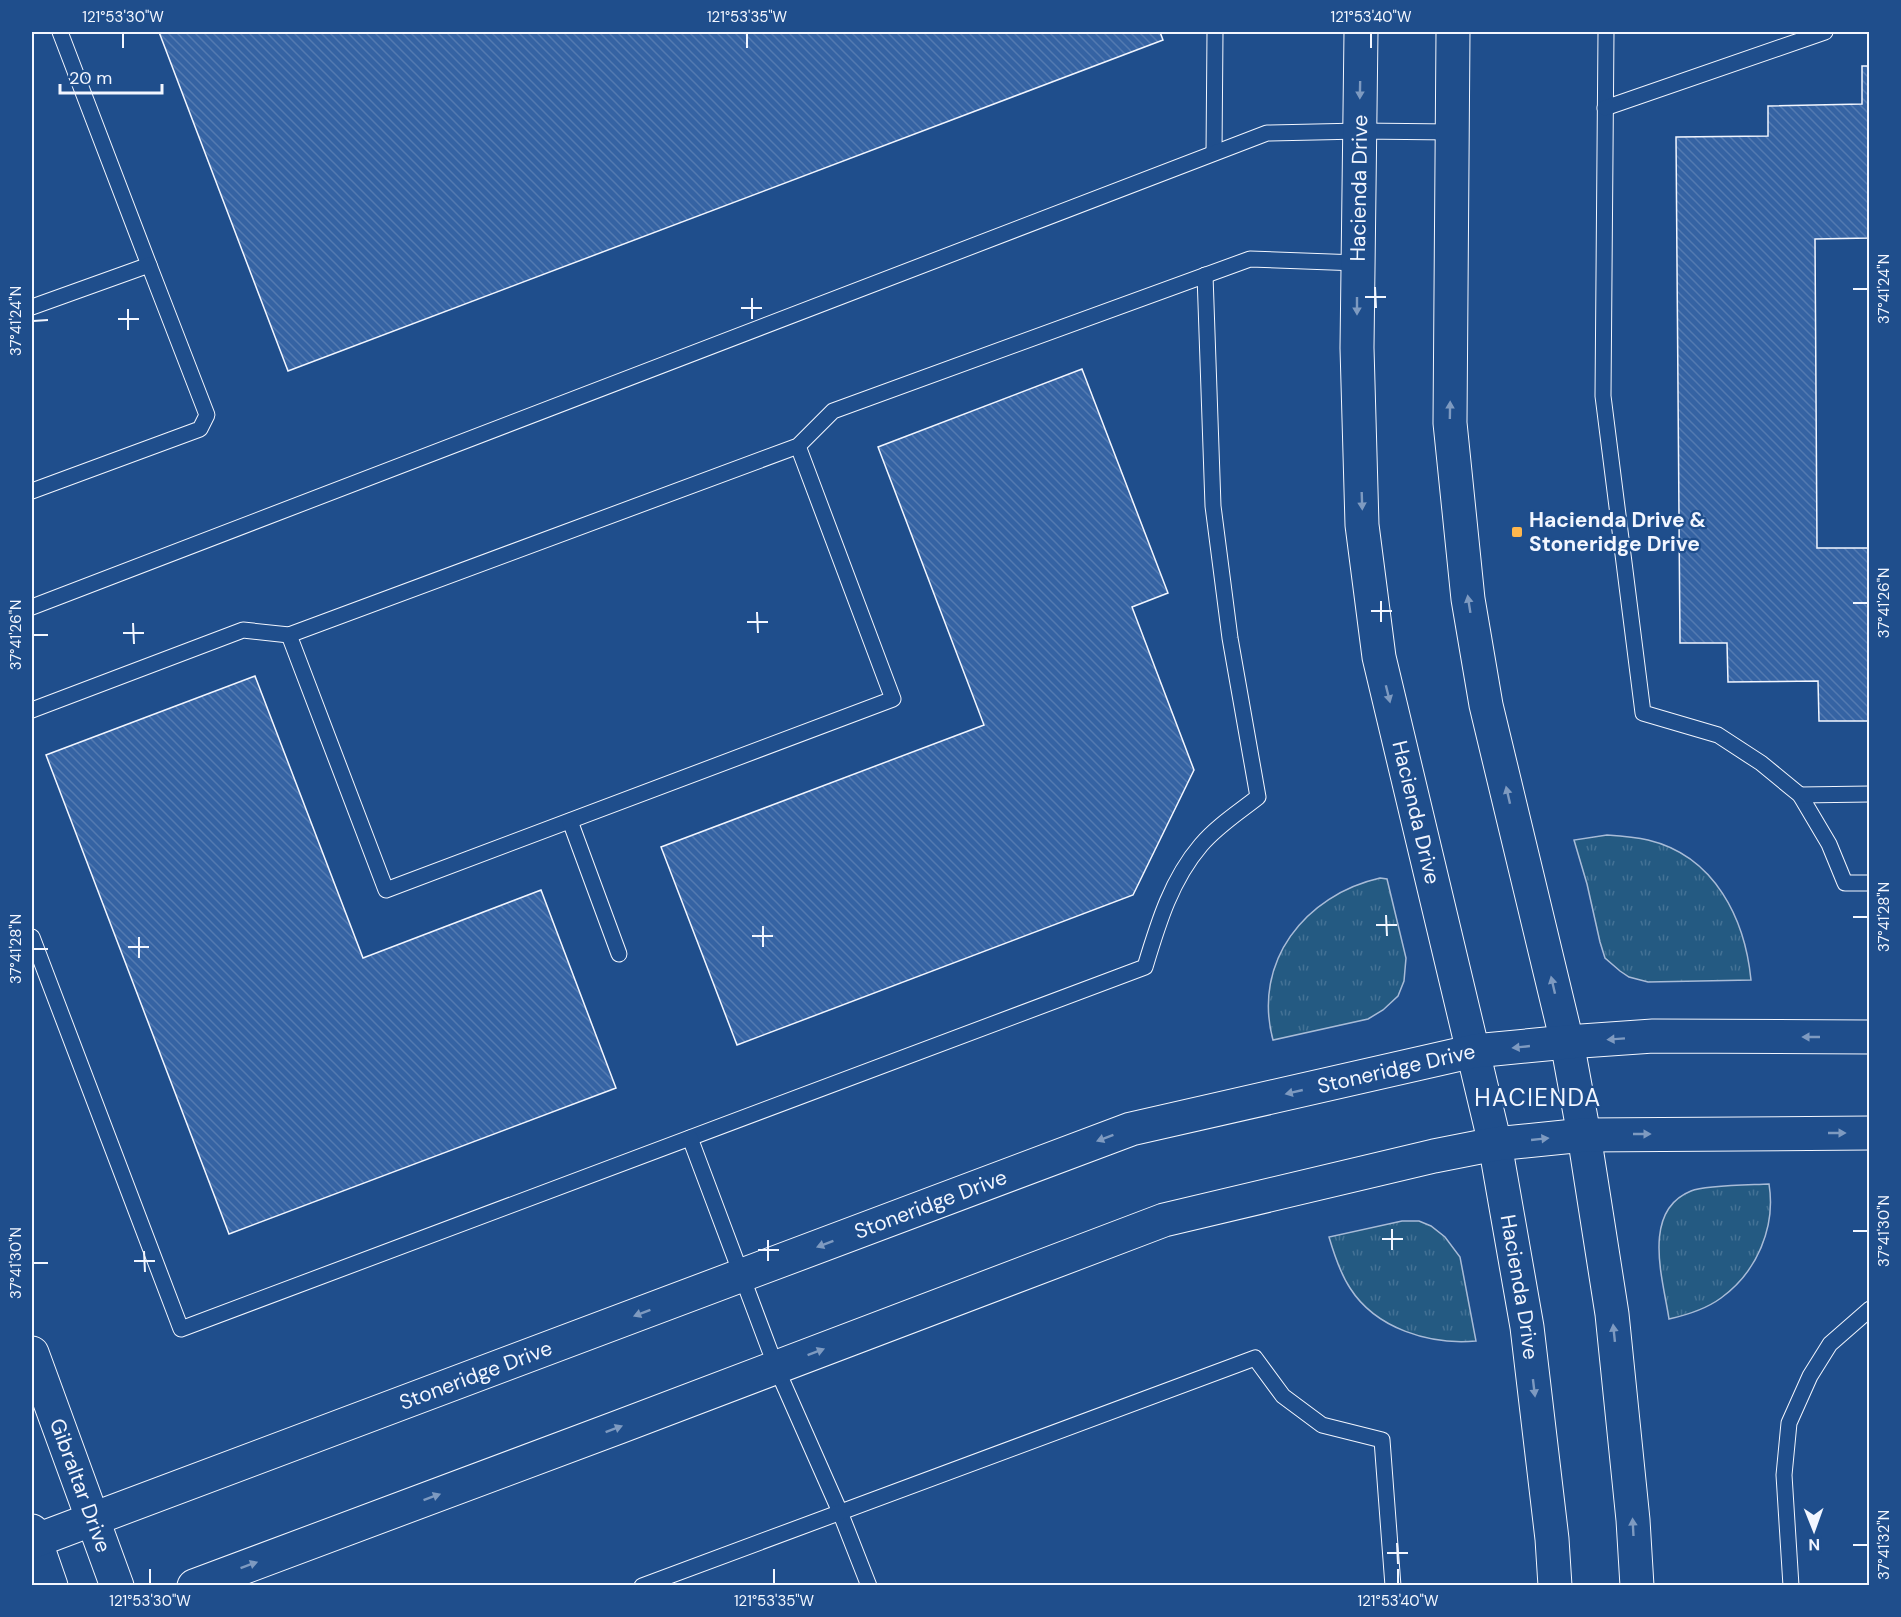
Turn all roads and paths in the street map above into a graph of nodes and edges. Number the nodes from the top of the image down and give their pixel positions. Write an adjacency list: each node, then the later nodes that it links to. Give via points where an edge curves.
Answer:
1 (60, 32): 12 (lane)
2 (1215, 32): 10 (lane)
3 (1361, 32): 8 (main road, Hacienda Drive, one-way to 8)
4 (1453, 32): 9 (main road)
5 (1606, 32): 7 (lane)
6 (1825, 32): 7 (lane)
7 (1605, 108): 21 (lane, via 1603,396 1643,713 1718,735)
8 (1360, 131): 9 (lane); 10 (lane, via 1267,133); 11 (main road, Hacienda Drive)
9 (1452, 132): 27 (main road, one-way to 9, via 1486,705 1468,599 1450,423)
10 (1214, 153): 17 (lane)
11 (1358, 262): 13 (lane, via 1250,259); 28 (main road, Hacienda Drive, one-way to 28, via 1362,525 1379,657)
12 (149, 265): 14 (lane); 16 (lane, via 207,415 200,429)
13 (1205, 275): 15 (lane, via 833,411); 31 (lane, via 1213,506 1230,638 1258,797 1201,845 1177,880 1144,967)
14 (32, 307)
15 (798, 446): 18 (lane); 22 (lane, via 893,699)
16 (32, 491)
17 (32, 607)
18 (289, 635): 19 (lane, via 243,630); 22 (lane, via 386,890)
19 (32, 710)
20 (1869, 794): 21 (lane)
21 (1800, 795): 23 (lane, via 1829,844 1845,883)
22 (570, 821): 25 (lane)
23 (1869, 883)
24 (32, 937): 31 (lane, via 181,1329)
25 (619, 954)
26 (1869, 1037): 27 (main road, Stoneridge Drive, one-way to 27, via 1653,1036)
27 (1567, 1042): 28 (main road, Stoneridge Drive, one-way to 28); 30 (main road)
28 (1474, 1052): 32 (main road, Hacienda Drive); 33 (main road, Stoneridge Drive, one-way to 33, via 1131,1129)
29 (1869, 1133): 30 (main road, one-way to 29)
30 (1584, 1135): 32 (main road, one-way to 30); 47 (main road, one-way to 30, via 1612,1314)
31 (690, 1137): 33 (lane)
32 (1495, 1144): 36 (main road, one-way to 32, via 1164,1220); 46 (main road, Hacienda Drive, one-way to 46, via 1527,1327)
33 (741, 1276): 36 (lane); 38 (main road, Stoneridge Drive, one-way to 38)
34 (1869, 1309): 48 (lane, via 1830,1344 1810,1376 1789,1423 1784,1475)
35 (32, 1353): 38 (main road, Gibraltar Drive)
36 (776, 1367): 37 (lane); 42 (main road, one-way to 36)
37 (840, 1512): 43 (lane); 44 (lane); 45 (lane, via 1255,1358 1283,1396 1322,1425 1382,1440)
38 (93, 1519): 39 (main road, Stoneridge Drive); 41 (main road, Gibraltar Drive)
39 (33, 1538): 40 (main road)
40 (51, 1586)
41 (117, 1586)
42 (194, 1586)
43 (642, 1586)
44 (869, 1586)
45 (1393, 1586)
46 (1555, 1586)
47 (1637, 1586)
48 (1791, 1586)

